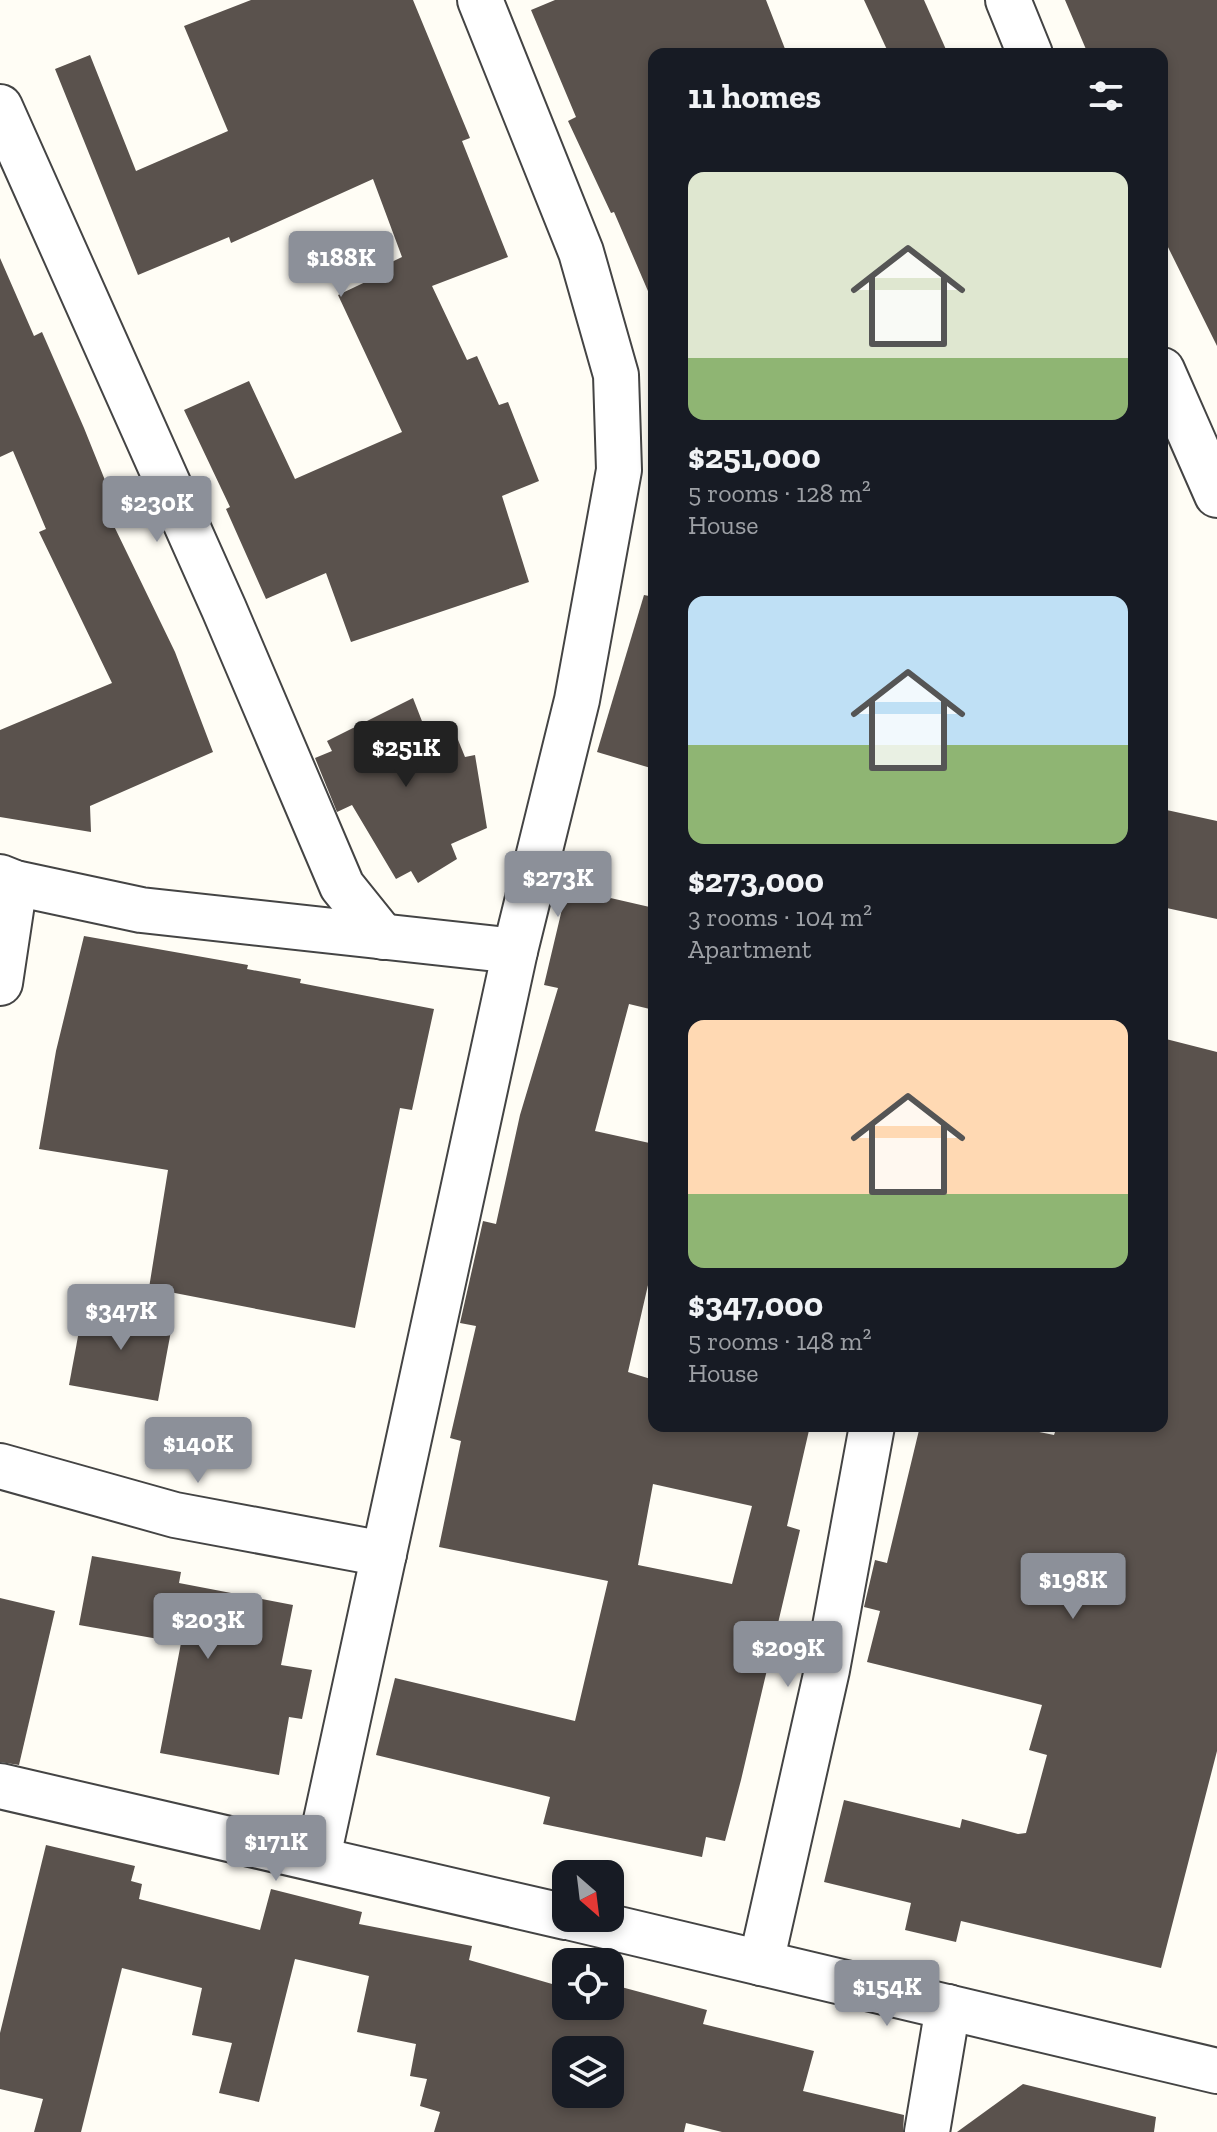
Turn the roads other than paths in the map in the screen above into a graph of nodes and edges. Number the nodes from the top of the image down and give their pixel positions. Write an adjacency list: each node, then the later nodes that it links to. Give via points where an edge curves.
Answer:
1 (480, 0): 10 (street, via 581,252 616,375 619,470 577,700)
2 (1008, 0): 3 (street)
3 (1028, 48)
4 (0, 107): 9 (street, via 342,886)
5 (1168, 404): 6 (street)
6 (1172, 426): 7 (street)
7 (1217, 495)
8 (8, 880): 9 (street, via 141,910); 11 (street)
9 (383, 937): 10 (street)
10 (515, 951): 14 (street)
11 (0, 983)
12 (871, 1432): 19 (street, via 827,1670)
13 (0, 1466): 14 (street, via 175,1515)
14 (384, 1554): 16 (street)
15 (0, 1786): 16 (street)
16 (318, 1857): 17 (street)
17 (552, 1914)
18 (624, 1930): 19 (street)
19 (761, 1963): 20 (street)
20 (948, 2007): 21 (street); 22 (street)
21 (1217, 2071)
22 (927, 2132)

